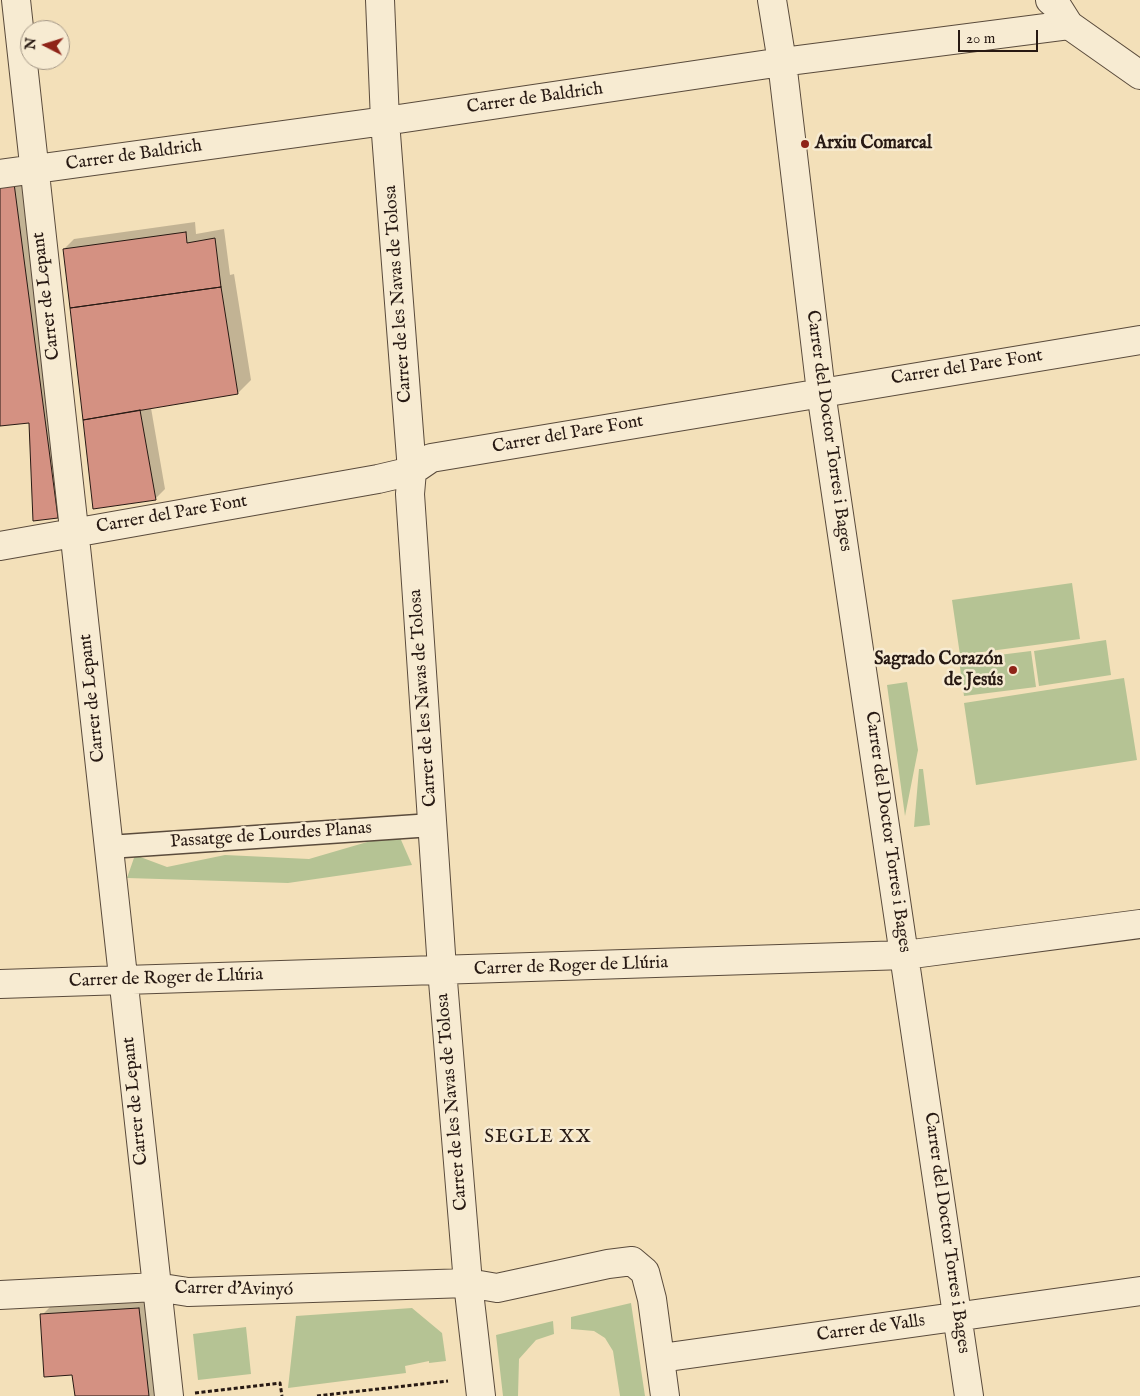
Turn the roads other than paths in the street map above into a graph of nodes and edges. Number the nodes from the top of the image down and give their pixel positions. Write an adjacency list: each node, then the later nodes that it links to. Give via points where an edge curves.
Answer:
1 (16, 0): 9 (street, Carrer de Lepant)
2 (380, 0): 8 (street, Carrer de les Navas de Tolosa)
3 (772, 0): 6 (street, Carrer del Doctor Torres i Bages)
4 (1050, 0): 5 (street)
5 (1070, 25): 6 (street, Carrer de Baldrich); 7 (street)
6 (782, 62): 8 (street, Carrer de Baldrich); 12 (street, Carrer del Doctor Torres i Bages)
7 (1140, 75)
8 (385, 121): 9 (street, Carrer de Baldrich); 13 (street, Carrer de les Navas de Tolosa)
9 (33, 170): 10 (street, Carrer de Baldrich); 14 (street, Carrer de Lepant)
10 (0, 174)
11 (1140, 340): 12 (street, Carrer del Pare Font)
12 (821, 392): 13 (street, Carrer del Pare Font, via 431,458); 19 (street, Carrer del Doctor Torres i Bages)
13 (412, 471): 14 (street, Carrer del Pare Font); 16 (street, Carrer de les Navas de Tolosa, via 410,494)
14 (75, 532): 15 (street, Carrer del Pare Font); 17 (street, Carrer de Lepant)
15 (0, 546)
16 (432, 825): 17 (street, Passatge de Lourdes Planas); 20 (street, Carrer de les Navas de Tolosa)
17 (109, 847): 21 (street, Carrer de Lepant)
18 (1140, 924): 19 (street, Carrer de Roger de Llúria)
19 (905, 955): 20 (street, Carrer de Roger de Llúria, via 460,971); 27 (street, Carrer del Doctor Torres i Bages)
20 (442, 969): 21 (street, Carrer de Roger de Llúria); 23 (street, Carrer de les Navas de Tolosa)
21 (123, 980): 22 (street, Carrer de Roger de Llúria); 24 (street, Carrer de Lepant)
22 (0, 984)
23 (468, 1284): 24 (street, Carrer d'Avinyó, via 188,1292); 28 (street, Carrer d'Avinyó, via 498,1288 632,1261 645,1272); 30 (street, Carrer de les Navas de Tolosa)
24 (156, 1287): 26 (street, Carrer d'Avinyó); 29 (street, Carrer de Lepant)
25 (1140, 1291): 27 (street, Carrer de Valls)
26 (0, 1295)
27 (958, 1316): 28 (street, Carrer de Valls); 32 (street, Carrer del Doctor Torres i Bages)
28 (661, 1358): 31 (street)
29 (169, 1396)
30 (481, 1396)
31 (665, 1396)
32 (969, 1396)

